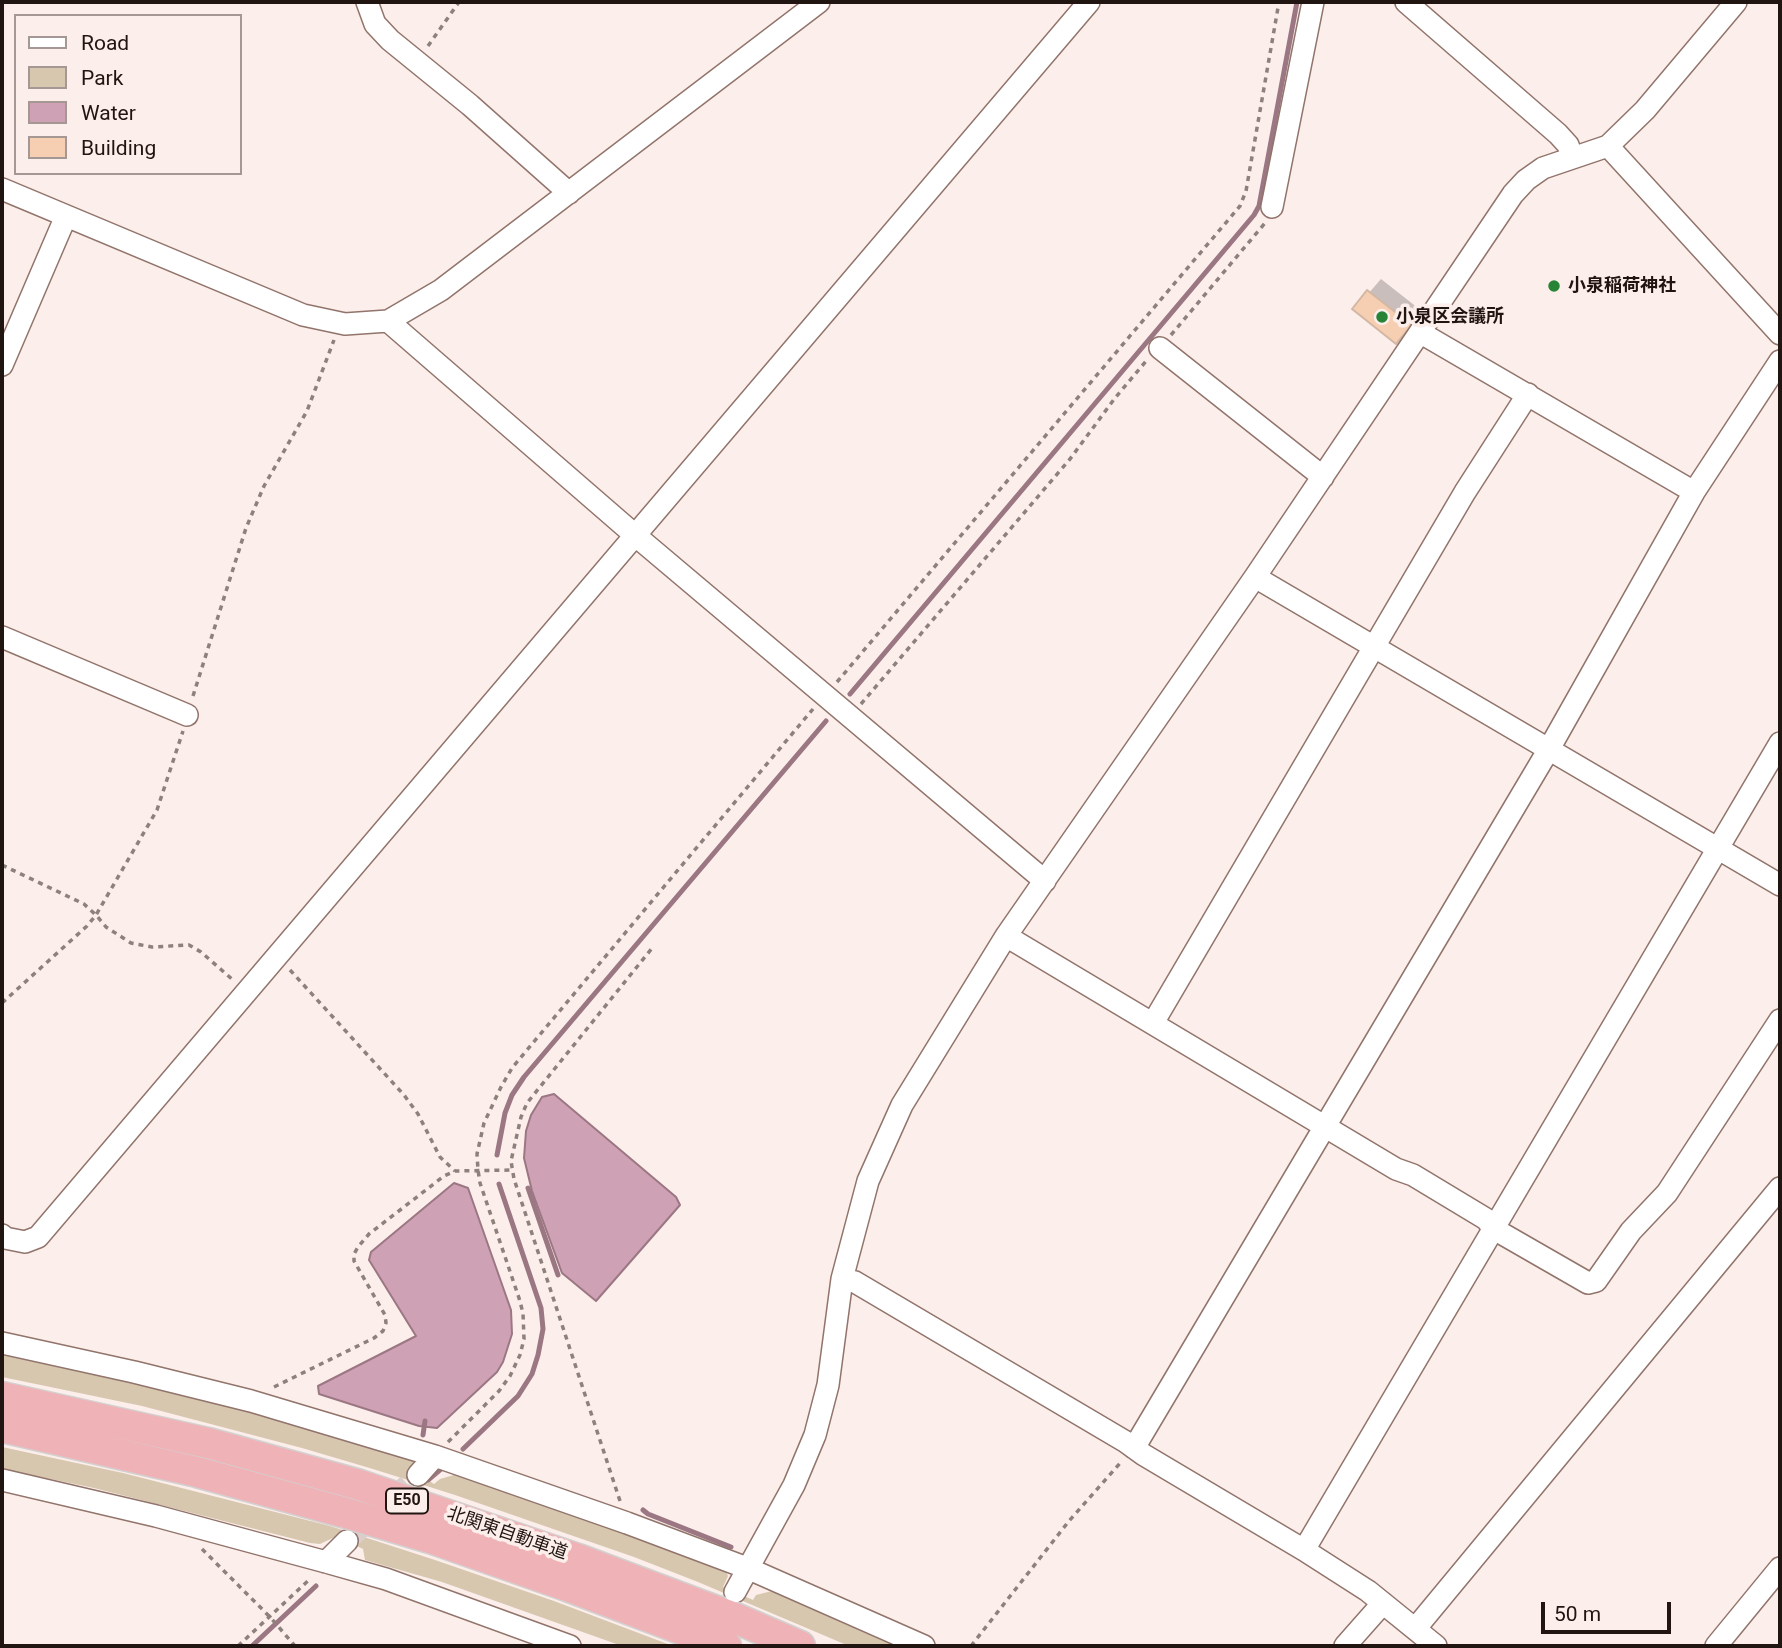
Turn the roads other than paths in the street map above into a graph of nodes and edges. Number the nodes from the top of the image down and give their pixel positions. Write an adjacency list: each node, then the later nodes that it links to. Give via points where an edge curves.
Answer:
1 (367, 2): 10 (street, via 375,24 390,40)
2 (819, 2): 10 (street)
3 (1089, 2): 22 (street)
4 (1313, 2): 11 (street)
5 (1406, 2): 8 (street, via 1558,134)
6 (1736, 2): 7 (street, via 1645,110)
7 (1608, 146): 8 (street); 15 (street)
8 (1572, 156): 14 (street, via 1543,168 1513,194)
9 (2, 190): 12 (street)
10 (569, 193): 13 (street, via 441,290)
11 (1272, 207)
12 (66, 216): 13 (street, via 303,315 340,323); 18 (street)
13 (388, 321): 22 (street)
14 (1421, 332): 19 (street); 20 (street)
15 (1780, 334)
16 (1160, 348): 20 (street)
17 (1780, 361): 21 (street)
18 (2, 365)
19 (1528, 394): 21 (street); 25 (street)
20 (1323, 477): 23 (street)
21 (1694, 492): 28 (street)
22 (636, 536): 30 (street); 38 (street, via 38,1237 25,1242)
23 (1255, 577): 25 (street); 30 (street)
24 (2, 637): 26 (street)
25 (1376, 646): 28 (street); 34 (street)
26 (187, 715)
27 (1780, 743): 29 (street)
28 (1549, 749): 29 (street); 35 (street)
29 (1717, 850): 31 (street); 37 (street)
30 (1045, 881): 32 (street)
31 (1780, 885)
32 (1006, 936): 34 (street); 39 (street, via 902,1105 868,1181)
33 (1780, 1020): 37 (street, via 1688,1165 1631,1231 1596,1281 1581,1280)
34 (1153, 1023): 35 (street)
35 (1326, 1126): 37 (street, via 1486,1219); 43 (street)
36 (1780, 1188): 54 (street)
37 (1494, 1229): 48 (street)
38 (2, 1235)
39 (842, 1279): 43 (street, via 855,1282); 50 (street, via 828,1385 816,1435)
40 (2, 1343): 44 (street, via 251,1401)
41 (2, 1397): 57 (highway, 北関東自動車道 / E50, via 195,1440 360,1485 578,1559)
42 (2, 1427): 56 (highway, 北関東自動車道 / E50, via 197,1472 358,1517 555,1582)
43 (1134, 1448): 48 (street)
44 (435, 1457): 45 (street); 50 (street)
45 (418, 1475)
46 (2, 1480): 49 (street)
47 (347, 1541): 49 (street)
48 (1304, 1550): 53 (street)
49 (326, 1562): 55 (street)
50 (747, 1568): 52 (street); 58 (street)
51 (1780, 1568): 61 (street)
52 (734, 1592)
53 (1382, 1603): 54 (street); 59 (street)
54 (1415, 1629): 60 (street)
55 (570, 1646)
56 (726, 1646)
57 (800, 1646)
58 (924, 1646)
59 (1345, 1646)
60 (1436, 1646)
61 (1716, 1646)

